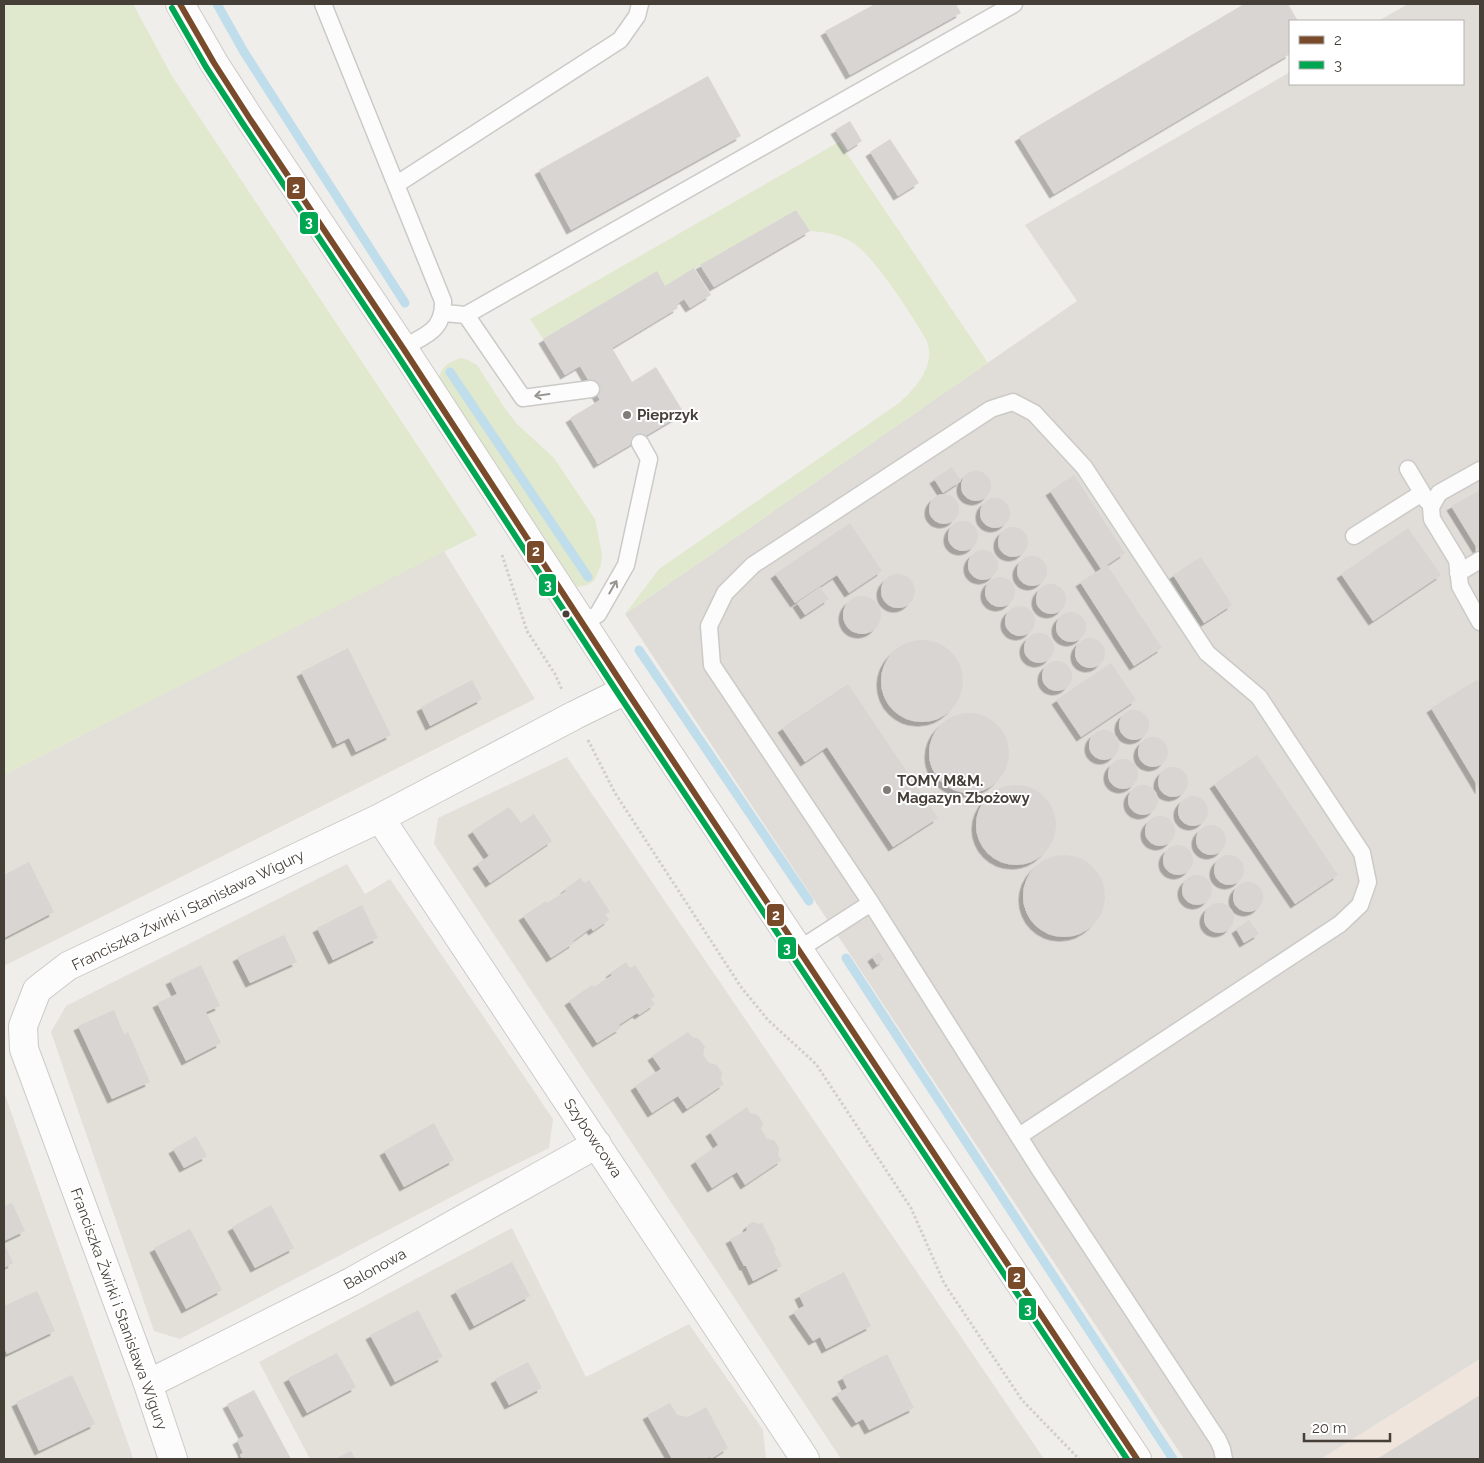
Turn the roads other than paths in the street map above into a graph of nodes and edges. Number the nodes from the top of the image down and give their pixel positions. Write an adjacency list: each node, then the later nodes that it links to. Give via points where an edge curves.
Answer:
1 (180, 4): 8 (street, via 250,119)
2 (323, 4): 5 (lane)
3 (640, 4): 5 (lane, via 620,40)
4 (1014, 4): 7 (lane)
5 (397, 184): 6 (lane, via 438,287)
6 (444, 313): 7 (lane); 8 (lane, via 434,330)
7 (466, 315): 9 (lane, one-way to 7, via 523,398)
8 (403, 348): 19 (street)
9 (591, 389)
10 (640, 443): 19 (lane, one-way to 10, via 598,614 626,565 649,459)
11 (1408, 469): 13 (lane)
12 (1480, 470): 14 (lane, via 1439,493)
13 (1422, 493): 14 (lane); 15 (lane)
14 (1431, 507): 17 (lane, via 1432,519 1457,560)
15 (1354, 536)
16 (1480, 560): 17 (lane)
17 (1458, 573): 18 (lane, via 1460,586)
18 (1480, 622)
19 (583, 624): 20 (street)
20 (626, 690): 21 (street, Franciszka Żwirki i Stanisława Wigury); 23 (street)
21 (380, 818): 25 (street, Szybowcowa); 26 (street, Franciszka Żwirki i Stanisława Wigury, via 68,966 38,990 24,1026 24,1049)
22 (871, 903): 23 (lane); 24 (lane); 24 (lane, via 712,665 709,626 725,593 754,565 992,408 1013,402 1034,413 1084,467 1207,653 1259,697 1362,853 1368,882 1360,905 1340,924)
23 (798, 950): 29 (street)
24 (1019, 1136): 30 (lane, via 1218,1440)
25 (597, 1144): 26 (street, Balonowa, via 352,1282); 28 (street, Szybowcowa)
26 (148, 1384): 27 (street, Franciszka Żwirki i Stanisława Wigury)
27 (173, 1459)
28 (805, 1459)
29 (1137, 1459)
30 (1224, 1459)

